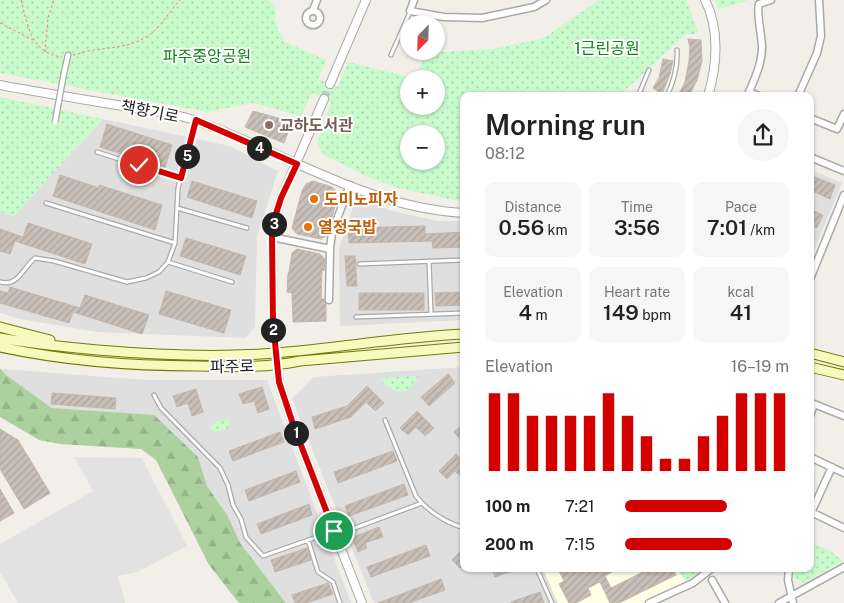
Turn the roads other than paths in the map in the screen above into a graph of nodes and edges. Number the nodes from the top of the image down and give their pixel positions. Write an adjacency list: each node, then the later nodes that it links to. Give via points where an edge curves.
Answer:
1 (317, 0): 8 (street)
2 (366, 0): 14 (street)
3 (414, 0): 9 (street)
4 (546, 0): 9 (street, via 534,7 482,18 444,17)
5 (705, 0): 18 (street, via 716,56)
6 (771, 0): 19 (street, via 759,4 757,10 762,58)
7 (819, 0): 20 (street, via 817,53)
8 (313, 10)
9 (410, 11): 12 (lane)
10 (677, 50): 17 (lane, via 675,78)
11 (68, 55): 25 (street, bridge)
12 (392, 55)
13 (649, 70): 16 (lane)
14 (330, 84)
15 (0, 85): 23 (street, 책향기로)
16 (640, 92)
17 (669, 92)
18 (709, 92)
19 (749, 92)
20 (800, 92)
21 (324, 99): 28 (street)
22 (844, 114): 24 (street, via 838,129)
23 (196, 120): 28 (street, 책향기로); 30 (lane)
24 (814, 120)
25 (55, 122)
26 (97, 152): 30 (lane)
27 (814, 159): 29 (street)
28 (297, 164): 31 (street, 책향기로); 37 (street, via 281,198)
29 (844, 171)
30 (181, 178): 34 (lane)
31 (350, 185): 35 (street, 책향기로, via 391,201); 39 (street, via 332,232)
32 (844, 195): 44 (street)
33 (46, 203): 38 (lane)
34 (177, 208): 36 (lane); 38 (lane)
35 (460, 213)
36 (247, 228)
37 (272, 237): 39 (street); 58 (street)
38 (175, 243): 41 (lane)
39 (330, 249): 47 (street)
40 (460, 260): 42 (lane)
41 (168, 262): 45 (lane, via 159,272 127,282 34,258 20,277); 46 (lane)
42 (429, 262): 43 (lane); 49 (lane)
43 (359, 264)
44 (814, 269)
45 (0, 282)
46 (232, 282)
47 (329, 300)
48 (460, 313): 49 (lane)
49 (431, 314): 50 (lane)
50 (356, 318)
51 (0, 327): 56 (main road, via 40,338)
52 (460, 334): 58 (main road, 파주로)
53 (0, 338): 56 (main road, 파주로)
54 (0, 347): 61 (main road, 파주로)
55 (460, 347): 62 (main road, 파주로, via 300,361)
56 (115, 351): 58 (main road, 파주로, via 207,355)
57 (0, 353): 61 (main road, via 80,364)
58 (276, 353): 62 (street)
59 (814, 354): 60 (main road)
60 (844, 362)
61 (106, 364): 62 (main road, 파주로)
62 (277, 366): 77 (street, via 294,427)
63 (814, 368): 64 (main road)
64 (843, 375)
65 (154, 395): 78 (lane, via 161,408 220,468 246,537 263,556)
66 (814, 404): 67 (street)
67 (844, 416)
68 (385, 420): 72 (lane, via 416,496)
69 (814, 459): 70 (street)
70 (832, 467): 71 (street); 73 (street)
71 (844, 473)
72 (422, 502): 75 (lane, via 432,513); 77 (lane)
73 (814, 507)
74 (814, 515): 76 (street)
75 (460, 527)
76 (844, 528)
77 (335, 533): 78 (lane); 86 (street)
78 (308, 540): 85 (lane, via 318,572 333,582)
79 (844, 567): 84 (street)
80 (538, 572): 87 (lane)
81 (707, 572): 88 (street, via 692,583)
82 (789, 572): 84 (street)
83 (712, 580): 89 (street)
84 (792, 600): 90 (street)
85 (340, 603)
86 (362, 603)
87 (552, 603)
88 (649, 603)
89 (725, 603)
90 (779, 603)

